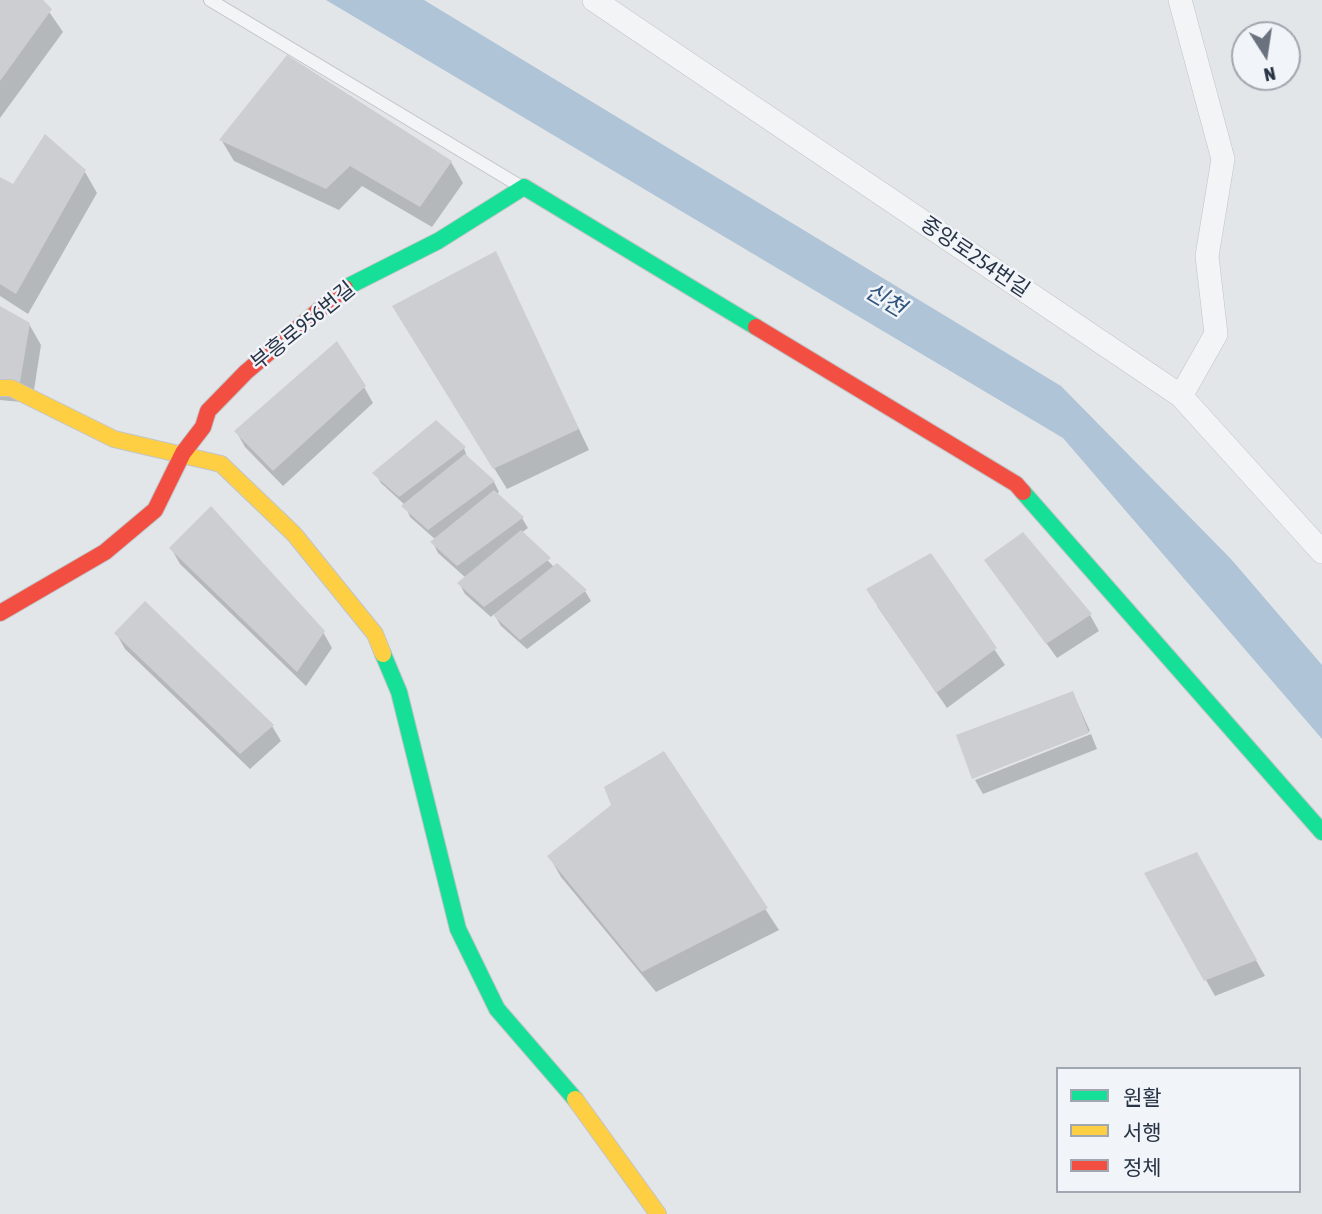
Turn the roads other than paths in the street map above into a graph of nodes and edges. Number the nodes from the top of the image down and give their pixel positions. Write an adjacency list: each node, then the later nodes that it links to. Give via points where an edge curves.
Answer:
1 (210, 0): 4 (lane)
2 (594, 0): 6 (street, 중앙로254번길)
3 (1180, 0): 6 (street, via 1223,159 1207,256 1216,334)
4 (524, 187): 7 (street, 부흥로956번길, via 438,242 347,286 246,372 208,411 203,427); 10 (street, via 1016,484)
5 (0, 388): 7 (street, via 11,388 114,439)
6 (1181, 396): 8 (street, 중앙로254번길)
7 (183, 453): 9 (street, 부흥로956번길, via 155,510 105,552); 11 (street, via 221,464 293,534 375,634 400,692 458,929 497,1009 582,1107)
8 (1322, 552)
9 (0, 613)
10 (1322, 832)
11 (658, 1214)

